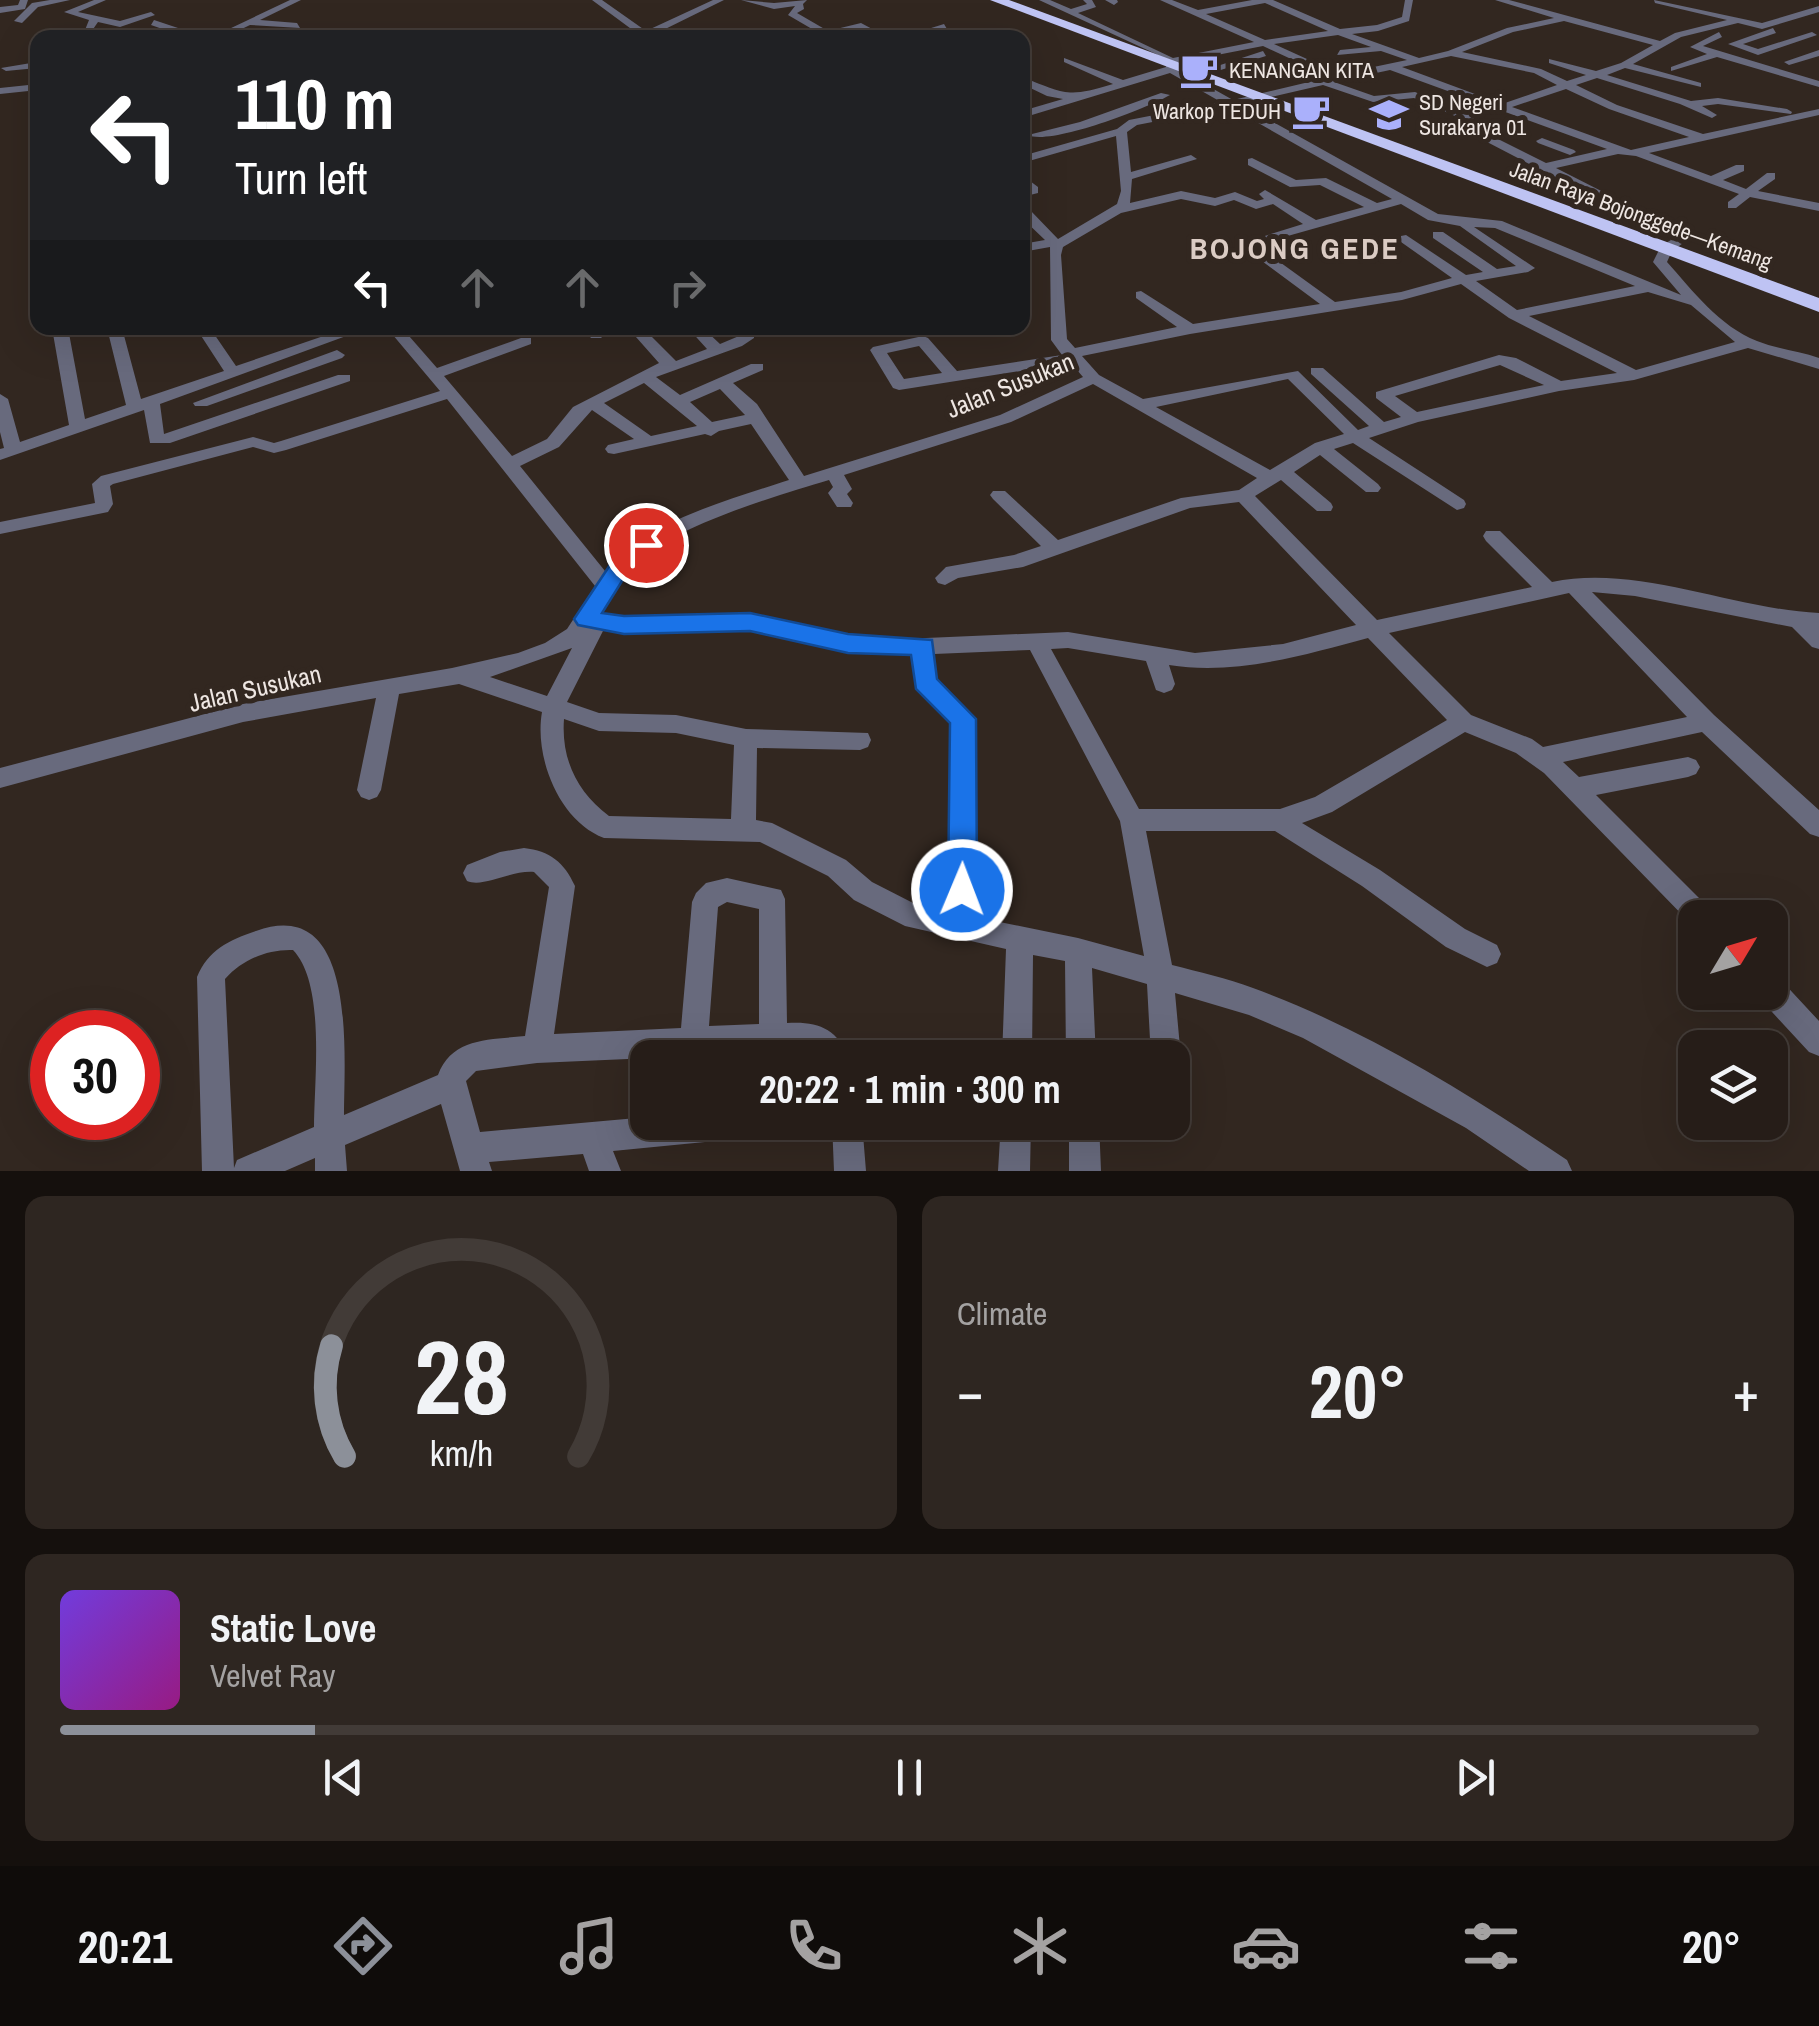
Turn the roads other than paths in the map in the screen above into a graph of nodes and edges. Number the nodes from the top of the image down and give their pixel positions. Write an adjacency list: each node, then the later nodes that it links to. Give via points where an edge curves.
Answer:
1 (24, 0): 22 (street, via 21,7)
2 (67, 0): 30 (street, via 35,4); 37 (street)
3 (113, 0): 17 (street)
4 (297, 0): 20 (street)
5 (596, 0): 41 (street)
6 (720, 0): 42 (street)
7 (745, 0): 18 (street)
8 (997, 0): 66 (highway, Jalan Raya Bojonggede—Kemang)
9 (1043, 0): 26 (street)
10 (1087, 0): 26 (street, via 1093,6)
11 (1164, 0): 27 (street)
12 (1266, 0): 27 (street); 47 (street)
13 (1408, 0): 47 (street, via 1406,18 1398,22)
14 (1499, 0): 19 (street)
15 (1540, 0): 19 (street)
16 (1658, 1): 24 (street)
17 (101, 2): 28 (street, via 69,13); 28 (street, via 151,15 120,24)
18 (797, 5): 43 (street)
19 (1522, 7): 29 (street)
20 (274, 9): 25 (street); 31 (street)
21 (1819, 9): 32 (street)
22 (0, 10)
23 (1586, 10): 29 (street)
24 (1710, 10): 32 (street); 34 (street)
25 (305, 12)
26 (1071, 12): 66 (street, via 1148,46)
27 (1197, 13): 50 (street)
28 (94, 19): 38 (street)
29 (1562, 19): 49 (street); 53 (street)
30 (19, 21)
31 (248, 22): 35 (street); 40 (street)
32 (1780, 22): 34 (street); 48 (street); 57 (street, via 1733,42)
33 (154, 23): 39 (street)
34 (1740, 23): 53 (street); 54 (street)
35 (296, 26)
36 (944, 28): 46 (street)
37 (52, 30)
38 (89, 30)
39 (175, 30)
40 (233, 30)
41 (634, 30)
42 (655, 30)
43 (823, 30)
44 (844, 30): 45 (street)
45 (869, 30)
46 (936, 30)
47 (1336, 32): 50 (street); 55 (street)
48 (1815, 34): 57 (street)
49 (1493, 36): 52 (street); 59 (street)
50 (1262, 42): 56 (street); 66 (street)
51 (1680, 43): 54 (street)
52 (1520, 44)
53 (1659, 44): 67 (street)
54 (1695, 47): 61 (street)
55 (1384, 48): 58 (street); 64 (street)
56 (1280, 51): 74 (street); 78 (street)
57 (1758, 52): 65 (street)
58 (1340, 53)
59 (1451, 53): 64 (street); 82 (street, via 1526,68)
60 (1819, 53): 65 (street)
61 (1717, 54): 68 (street); 71 (street)
62 (30, 57): 69 (street)
63 (1067, 60): 85 (street)
64 (1416, 60): 70 (street)
65 (1789, 62): 72 (street)
66 (1171, 65): 74 (highway, Jalan Raya Bojonggede—Kemang); 85 (street); 91 (street)
67 (1620, 66): 75 (street); 75 (street, via 1552,55); 86 (street)
68 (1763, 67): 76 (street); 79 (street)
69 (5, 68): 73 (street)
70 (1392, 68): 78 (street); 93 (street)
71 (1675, 69)
72 (1819, 71)
73 (30, 73)
74 (1198, 74): 89 (highway, Jalan Raya Bojonggede—Kemang)
75 (1599, 75): 82 (street); 92 (street)
76 (1741, 76)
77 (30, 77): 87 (street)
78 (1339, 77): 80 (street)
79 (1804, 80): 83 (street); 84 (street)
80 (1324, 82): 89 (street); 110 (street, via 1374,99 1422,97 1470,118 1468,128)
81 (1030, 84): 90 (street)
82 (1563, 84): 93 (street); 96 (street)
83 (1790, 84)
84 (1819, 84)
85 (1125, 85): 90 (street)
86 (1697, 85)
87 (0, 91)
88 (1165, 95): 94 (street)
89 (1259, 97): 91 (street); 128 (highway, Jalan Raya Bojonggede—Kemang)
90 (1082, 99): 94 (street); 98 (street)
91 (1228, 102): 100 (street); 116 (street)
92 (1687, 104): 96 (street); 97 (street, via 1718,101); 99 (street)
93 (1501, 107): 95 (street); 104 (street)
94 (1112, 111): 100 (street); 101 (street, via 1072,129)
95 (1482, 112)
96 (1630, 112): 102 (street)
97 (1813, 113): 102 (street)
98 (1030, 114)
99 (1712, 115)
100 (1127, 127): 107 (street); 113 (street)
101 (1030, 136)
102 (1702, 138): 106 (street)
103 (1542, 141): 104 (street, via 1566,151)
104 (1590, 142): 105 (street)
105 (1615, 151): 106 (street); 110 (street)
106 (1640, 154): 114 (street)
107 (1030, 157)
108 (1191, 158): 113 (street)
109 (1252, 162): 119 (street, via 1294,184 1322,181)
110 (1542, 168): 128 (street, via 1673,234 1679,241)
111 (1740, 168): 114 (street)
112 (1771, 176): 115 (street)
113 (1125, 177): 120 (street)
114 (1710, 181): 115 (street)
115 (1747, 193): 117 (street); 118 (street)
116 (1402, 200): 119 (street); 131 (street, via 1447,223 1497,224)
117 (1732, 205)
118 (1819, 207)
119 (1377, 208): 122 (street)
120 (1121, 209): 122 (street, via 1181,195 1215,202 1235,196 1254,204 1270,197); 126 (street)
121 (1030, 223): 126 (street)
122 (1314, 225): 135 (street, via 1246,244)
123 (1466, 227): 129 (street, via 1528,268)
124 (1438, 235): 129 (street)
125 (1406, 239): 130 (street)
126 (1055, 244): 127 (street); 151 (street, Jalan Susukan, via 1056,321)
127 (1030, 247)
128 (1666, 249): 133 (street, via 1660,262); 134 (highway, Jalan Raya Bojonggede—Kemang)
129 (1495, 274): 130 (street)
130 (1460, 280): 135 (street); 136 (street)
131 (1652, 288): 133 (street); 136 (street)
132 (1141, 295): 137 (street)
133 (1695, 302): 148 (street)
134 (1819, 305)
135 (1333, 308): 137 (street)
136 (1517, 316): 159 (street)
137 (1190, 329): 151 (street)
138 (61, 335): 173 (street)
139 (117, 335): 168 (street)
140 (208, 335): 155 (street)
141 (338, 335): 146 (street)
142 (400, 335): 157 (street)
143 (642, 335): 152 (street)
144 (702, 335): 149 (street)
145 (746, 335): 149 (street)
146 (328, 338): 150 (street); 155 (street)
147 (526, 340): 157 (street)
148 (1748, 343): 153 (street); 159 (street)
149 (718, 351): 152 (street, via 681,366)
150 (337, 355): 168 (street, via 346,385 163,438); 169 (street)
151 (1070, 356): 158 (street); 161 (street, Jalan Susukan)
152 (669, 364): 160 (street)
153 (1819, 364)
154 (757, 367): 162 (street)
155 (232, 370): 168 (street)
156 (1317, 371): 174 (street)
157 (434, 374): 164 (street)
158 (952, 375)
159 (1634, 375): 163 (street)
160 (644, 376): 166 (street); 167 (street)
161 (1093, 378): 170 (street); 182 (street, Jalan Susukan, via 993,423)
162 (722, 382): 166 (street); 171 (street)
163 (1560, 386): 172 (street); 172 (street, via 1499,360 1382,395)
164 (451, 393): 181 (street); 191 (street, via 286,445 252,442 107,480 101,484 101,508)
165 (0, 399): 180 (street)
166 (679, 401): 175 (street)
167 (592, 402): 177 (street); 181 (street, via 552,443)
168 (143, 403): 173 (street)
169 (201, 404)
170 (1140, 405): 176 (street, via 1288,373); 183 (street)
171 (755, 418): 175 (street); 184 (street)
172 (1414, 418): 174 (street)
173 (78, 426): 180 (street)
174 (1383, 430): 176 (street)
175 (711, 431): 177 (street)
176 (1356, 437): 178 (street); 189 (street)
177 (649, 442): 179 (street)
178 (1321, 447): 183 (street); 185 (street)
179 (614, 448)
180 (7, 453)
181 (508, 464): 196 (street)
182 (832, 472): 184 (street, Jalan Susukan); 188 (street, via 844,489 837,494)
183 (1277, 475): 187 (street); 190 (street)
184 (800, 483): 196 (street, Jalan Susukan, via 657,540)
185 (1372, 488)
186 (999, 495): 193 (street)
187 (1242, 495): 193 (street, via 1151,512); 200 (street)
188 (844, 503)
189 (1457, 504)
190 (1324, 507)
191 (0, 528)
192 (1493, 536): 197 (street)
193 (1055, 548): 194 (street)
194 (945, 578)
195 (1573, 585): 197 (street); 199 (street, via 1642,588 1757,618); 210 (street)
196 (606, 586): 198 (street, Jalan Susukan)
197 (1548, 591): 200 (street)
198 (592, 620): 203 (street, via 750,622 848,644); 205 (street, Jalan Susukan, via 556,648); 208 (street)
199 (1809, 621): 202 (street)
200 (1371, 629): 204 (street, via 1283,652 1195,661); 209 (street)
201 (1036, 639): 203 (street); 204 (street); 218 (street)
202 (1819, 641)
203 (923, 646): 224 (street, via 925,682 963,719)
204 (1156, 655): 206 (street)
205 (456, 674): 207 (street, Jalan Susukan); 208 (street)
206 (1164, 684)
207 (390, 686): 215 (street, Jalan Susukan, via 278,705); 217 (street)
208 (555, 705): 211 (street, via 598,722 658,722); 221 (street, via 554,766 588,816 604,827)
209 (1464, 722): 213 (street); 219 (street, via 1323,805)
210 (1706, 722): 213 (street); 220 (street)
211 (746, 738): 212 (street); 221 (street)
212 (860, 740)
213 (1540, 757): 216 (street)
214 (1688, 766): 216 (street)
215 (0, 778)
216 (1576, 788): 223 (street)
217 (369, 790)
218 (1132, 820): 219 (street); 228 (street)
219 (1280, 820): 227 (street, via 1458,942)
220 (1819, 826)
221 (743, 830): 224 (street, via 763,831 837,868 863,891 914,917)
222 (476, 872): 239 (street, via 528,859 553,870 562,886)
223 (1684, 900)
224 (962, 928): 225 (street)
225 (1020, 940): 226 (street); 234 (street)
226 (1078, 951): 228 (street); 235 (street)
227 (1486, 954)
228 (1160, 972): 236 (street); 255 (street, via 1313,1028 1477,1117)
229 (1788, 1008): 237 (street)
230 (773, 1039): 231 (street, via 772,899 727,890 705,902); 232 (street); 233 (street)
231 (694, 1040)
232 (747, 1040)
233 (817, 1040)
234 (1017, 1040)
235 (1081, 1040)
236 (1165, 1040)
237 (1819, 1042)
238 (630, 1045): 239 (street)
239 (537, 1050): 240 (street, via 469,1058)
240 (450, 1084): 242 (street); 247 (street)
241 (630, 1134): 243 (street)
242 (326, 1136): 248 (street, via 331,1068 315,954 302,940 270,938 226,960 211,977); 249 (street); 250 (street)
243 (592, 1138): 247 (street); 251 (street)
244 (848, 1140): 252 (street)
245 (1015, 1140): 253 (street)
246 (1085, 1140): 254 (street)
247 (472, 1160)
248 (218, 1171)
249 (248, 1171)
250 (331, 1171)
251 (605, 1171)
252 (850, 1171)
253 (1014, 1171)
254 (1086, 1171)
255 (1556, 1171)

